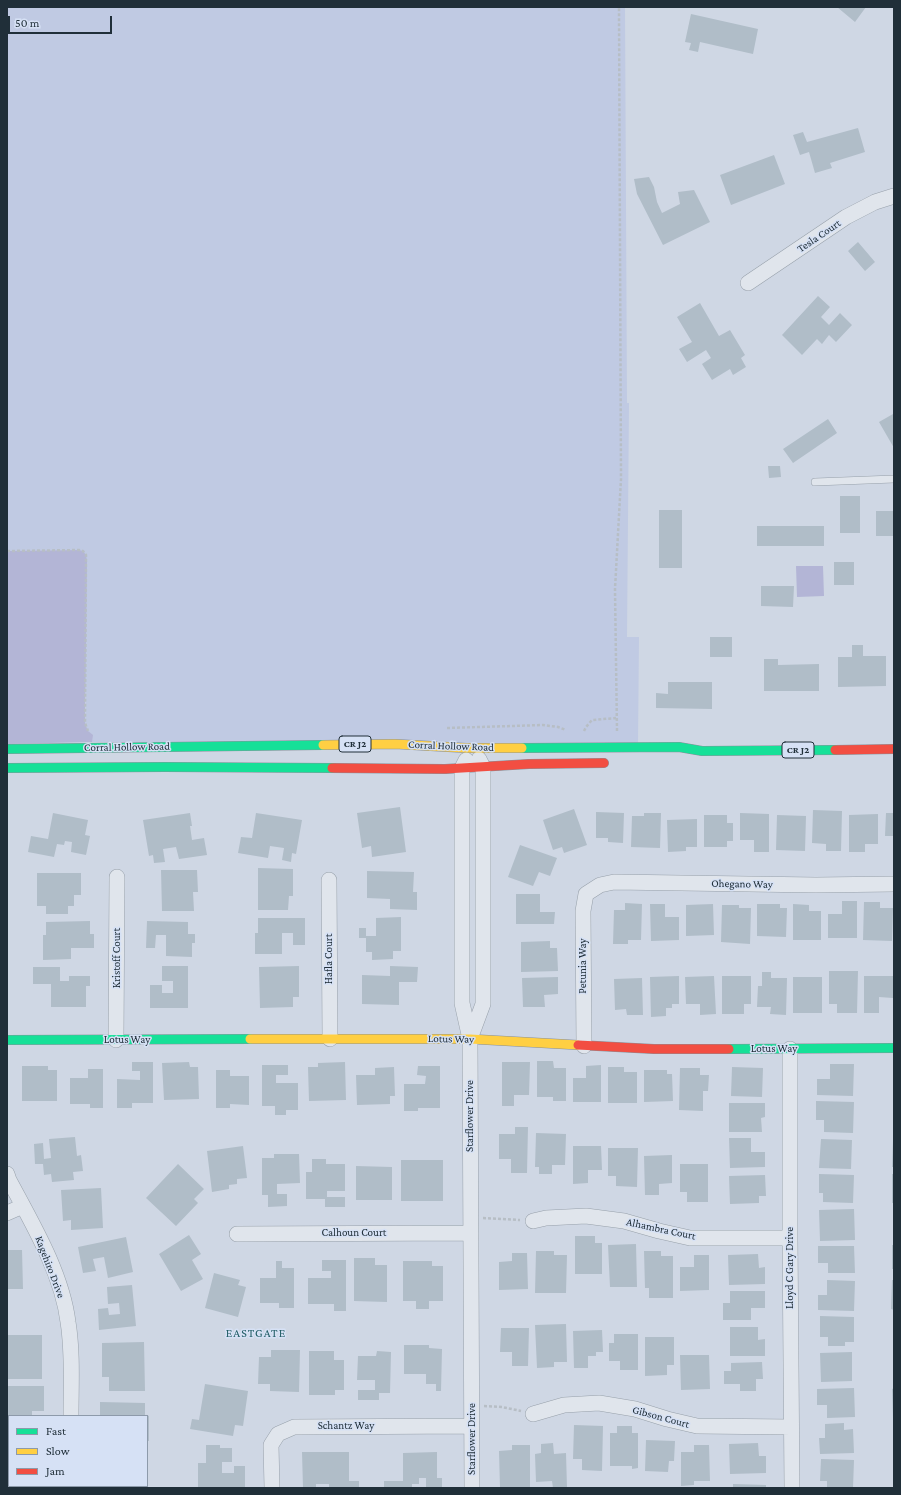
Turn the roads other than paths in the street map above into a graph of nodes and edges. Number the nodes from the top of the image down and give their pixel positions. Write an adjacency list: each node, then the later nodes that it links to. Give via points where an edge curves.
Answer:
1 (894, 196): 2 (street, Tesla Court, via 875,202 846,217)
2 (748, 283)
3 (894, 479): 4 (lane)
4 (815, 482)
5 (182, 746): 6 (main road, Corral Hollow Road / CR J2); 7 (main road, Corral Hollow Road / CR J2, via 395,744); 10 (street, via 145,754)
6 (7, 748)
7 (473, 748): 9 (main road, Corral Hollow Road / CR J2, via 678,747); 13 (street, Starflower Drive); 16 (street)
8 (894, 749): 9 (main road, Corral Hollow Road / CR J2)
9 (702, 751): 11 (main road)
10 (7, 756)
11 (684, 757)
12 (615, 763): 13 (main road)
13 (483, 767): 16 (main road); 23 (street, Starflower Drive, via 484,1004)
14 (7, 768): 15 (main road)
15 (31, 768): 16 (main road); 17 (street, via 16,774)
16 (462, 768): 23 (street, via 462,1003)
17 (7, 782)
18 (117, 877): 25 (street, Kristoff Court)
19 (329, 880): 22 (street, Hafla Court)
20 (894, 884): 21 (street, Ohegano Way, via 614,882)
21 (592, 889): 26 (street, Petunia Way, via 586,894 582,911)
22 (330, 1039): 23 (main road, Lotus Way); 25 (main road, Lotus Way)
23 (470, 1039): 26 (main road, Lotus Way); 33 (street, Starflower Drive)
24 (7, 1040): 25 (main road, Lotus Way)
25 (116, 1040)
26 (584, 1046): 27 (main road, Lotus Way, via 654,1049)
27 (790, 1048): 28 (main road, Lotus Way); 35 (street, Lloyd C Gary Drive)
28 (894, 1048)
29 (7, 1174): 30 (street, Kagehiro Drive)
30 (23, 1206): 31 (street); 37 (street, Kagehiro Drive, via 61,1288 71,1353)
31 (7, 1213)
32 (533, 1220): 35 (street, Alhambra Court, via 586,1216 690,1238)
33 (470, 1233): 34 (street, Calhoun Court); 38 (street, Starflower Drive)
34 (237, 1234)
35 (790, 1238): 39 (street, Lloyd C Gary Drive)
36 (533, 1414): 39 (street, Gibson Court, via 564,1405 599,1403 635,1408 697,1426)
37 (71, 1415)
38 (472, 1426): 40 (street, Schantz Way, via 294,1427 278,1434 271,1446); 41 (street, Starflower Drive)
39 (791, 1427): 42 (street, Lloyd C Gary Drive)
40 (272, 1488)
41 (472, 1488)
42 (792, 1488)

